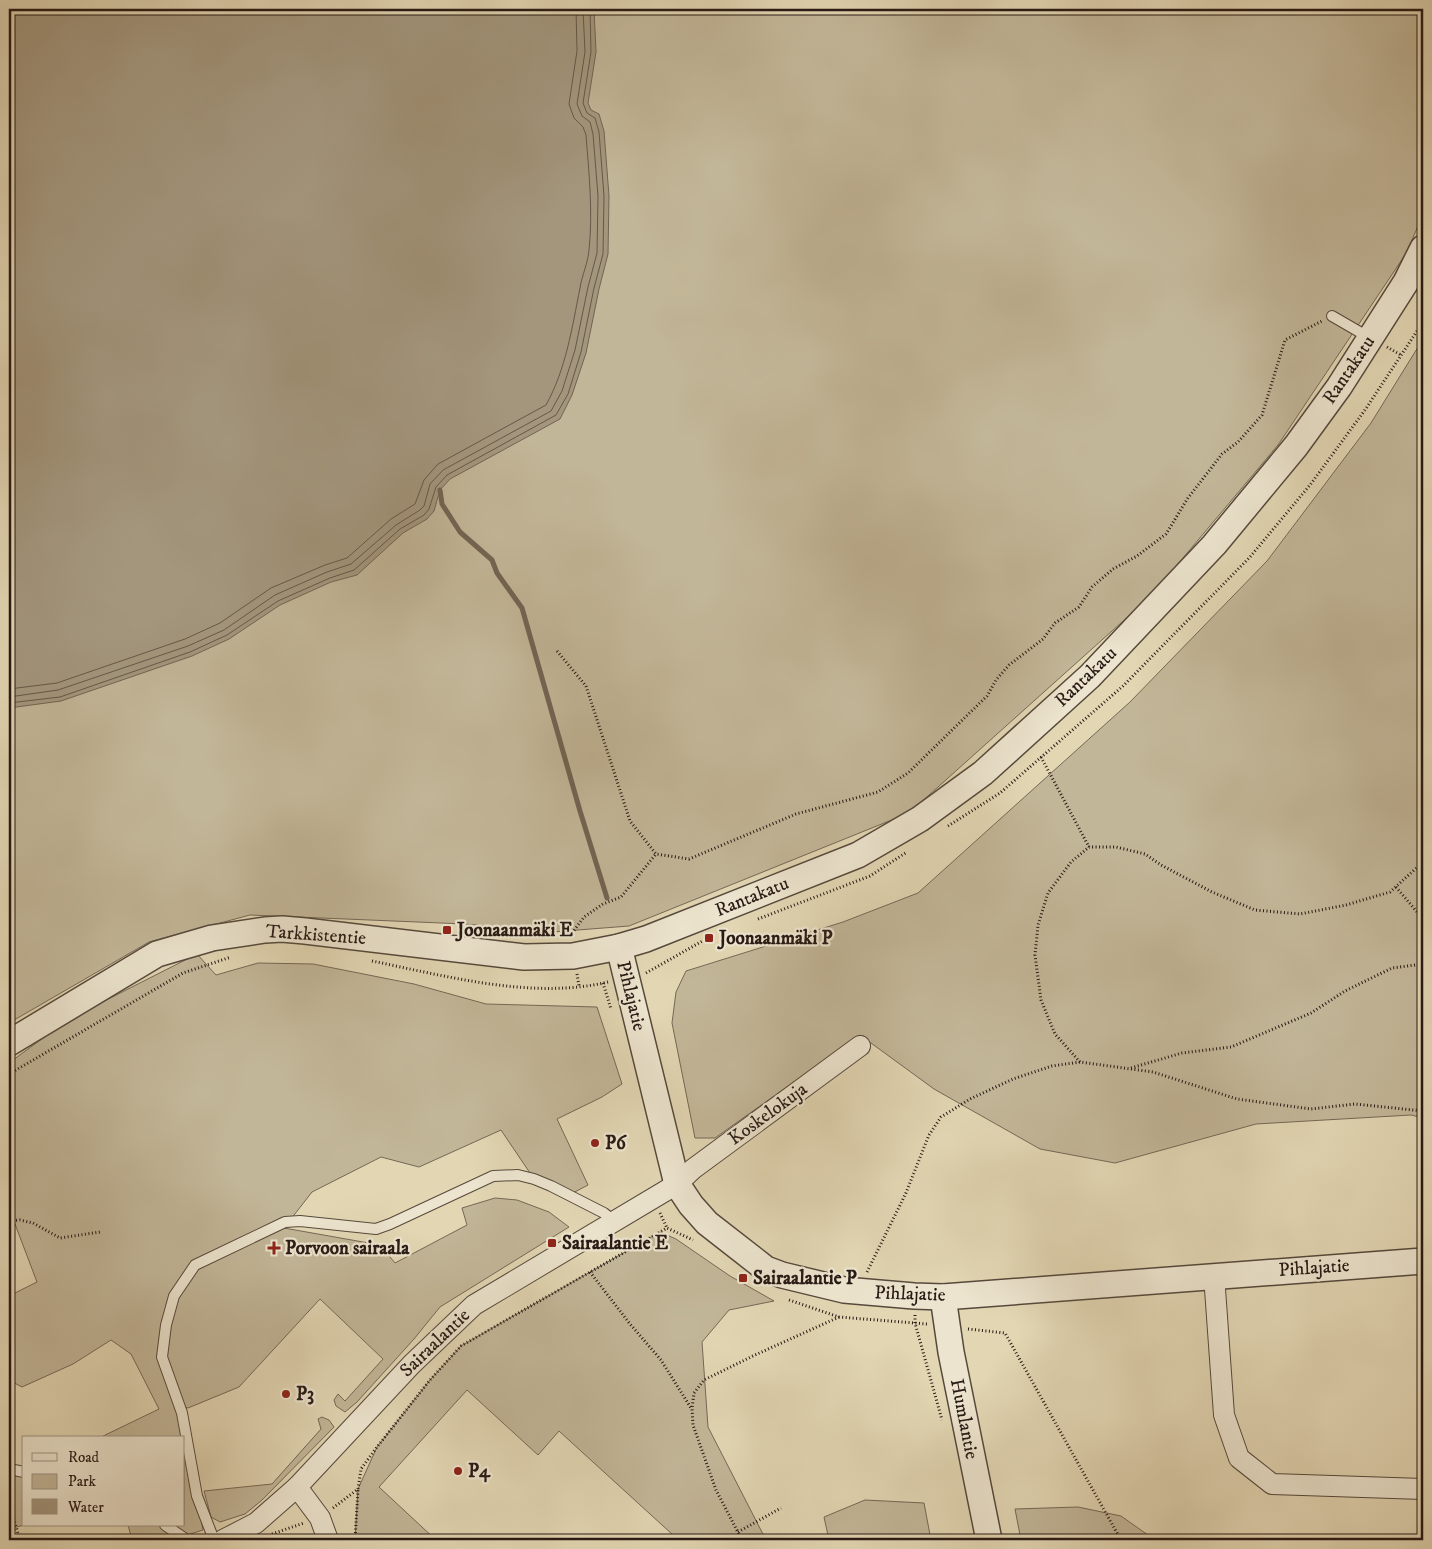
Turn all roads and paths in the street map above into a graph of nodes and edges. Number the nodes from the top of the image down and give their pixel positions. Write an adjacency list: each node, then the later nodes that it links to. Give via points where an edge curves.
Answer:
1 (1423, 248): 4 (street, Rantakatu)
2 (1332, 316): 4 (lane); 10 (path, via 1285,340 1262,415 1238,442 1222,454 1188,498 1166,534 1092,587 1079,607 1055,623 1043,639 1010,666 996,680 987,696 908,773 878,792 796,814 689,859)
3 (1423, 322): 6 (path, via 1366,410 1310,486 1250,557 1123,686)
4 (1371, 338): 17 (street, Rantakatu, via 1296,446 1214,545 1090,676 983,773 920,819 858,855)
5 (557, 651): 10 (path, via 586,686 630,822)
6 (1041, 757): 7 (path, via 1000,793); 8 (path)
7 (943, 829)
8 (1090, 847): 12 (path, via 1116,847 1145,854 1212,892 1255,910 1300,914 1346,905 1390,892); 24 (path, via 1071,862 1048,893 1038,925 1035,955 1041,1000 1055,1034)
9 (910, 850): 14 (path, via 870,876)
10 (656, 854): 15 (path, via 621,897 584,917)
11 (1423, 862): 12 (path)
12 (1396, 887): 13 (path)
13 (1423, 919)
14 (753, 920)
15 (570, 936)
16 (708, 938): 21 (path)
17 (619, 947): 21 (street, Pihlajatie); 22 (street, Tarkkistentie, via 573,956 524,957 282,929 212,938 158,954)
18 (234, 956): 26 (path, via 183,973)
19 (369, 960): 21 (path, via 513,987 569,988)
20 (1423, 964): 25 (path, via 1392,968 1345,991 1311,1013 1231,1047 1182,1053)
21 (640, 978): 28 (street, Pihlajatie)
22 (9, 1043)
23 (860, 1046): 28 (street, Koskelokuja)
24 (1080, 1062): 25 (path); 36 (path, via 1052,1066 1014,1079 941,1116 929,1135 903,1201)
25 (1128, 1069): 27 (path, via 1153,1072 1238,1100 1311,1110 1355,1104)
26 (9, 1074)
27 (1423, 1111)
28 (677, 1184): 30 (street, Sairaalantie); 37 (street, Pihlajatie, via 707,1224 766,1269 844,1290)
29 (9, 1221): 31 (path, via 33,1223 60,1238)
30 (615, 1222): 46 (street, Sairaalantie, via 474,1305 412,1364); 56 (lane, via 604,1213 534,1179 493,1176 376,1229 285,1222 195,1265 174,1296 162,1357 182,1413 197,1496)
31 (100, 1232)
32 (698, 1244): 34 (path, via 667,1228)
33 (1423, 1261): 35 (street, Pihlajatie)
34 (590, 1272): 43 (path, via 662,1360); 47 (path, via 461,1346 430,1380 361,1469)
35 (1214, 1275): 38 (street, Pihlajatie); 48 (street, via 1224,1415 1239,1458 1272,1484)
36 (864, 1280)
37 (914, 1296): 38 (street, Pihlajatie); 41 (path)
38 (943, 1297): 42 (street, Humlantie)
39 (784, 1298): 40 (path)
40 (839, 1317): 41 (path); 43 (path, via 704,1380 694,1393)
41 (915, 1323): 42 (path); 44 (path)
42 (947, 1326): 61 (street, Humlantie); 62 (path, via 1005,1334)
43 (692, 1408): 52 (path, via 693,1425 716,1490)
44 (943, 1423)
45 (16, 1470): 54 (path, via 9,1503)
46 (297, 1487): 50 (street); 57 (street, Sairaalantie, via 256,1523)
47 (358, 1489): 50 (path); 59 (path)
48 (1423, 1489)
49 (781, 1508): 52 (path)
50 (320, 1518): 53 (path); 58 (street)
51 (166, 1526): 55 (lane)
52 (738, 1532): 60 (path)
53 (273, 1534)
54 (20, 1540)
55 (187, 1540)
56 (214, 1540)
57 (223, 1540)
58 (328, 1540)
59 (355, 1540)
60 (742, 1540)
61 (989, 1540)
62 (1121, 1540)

